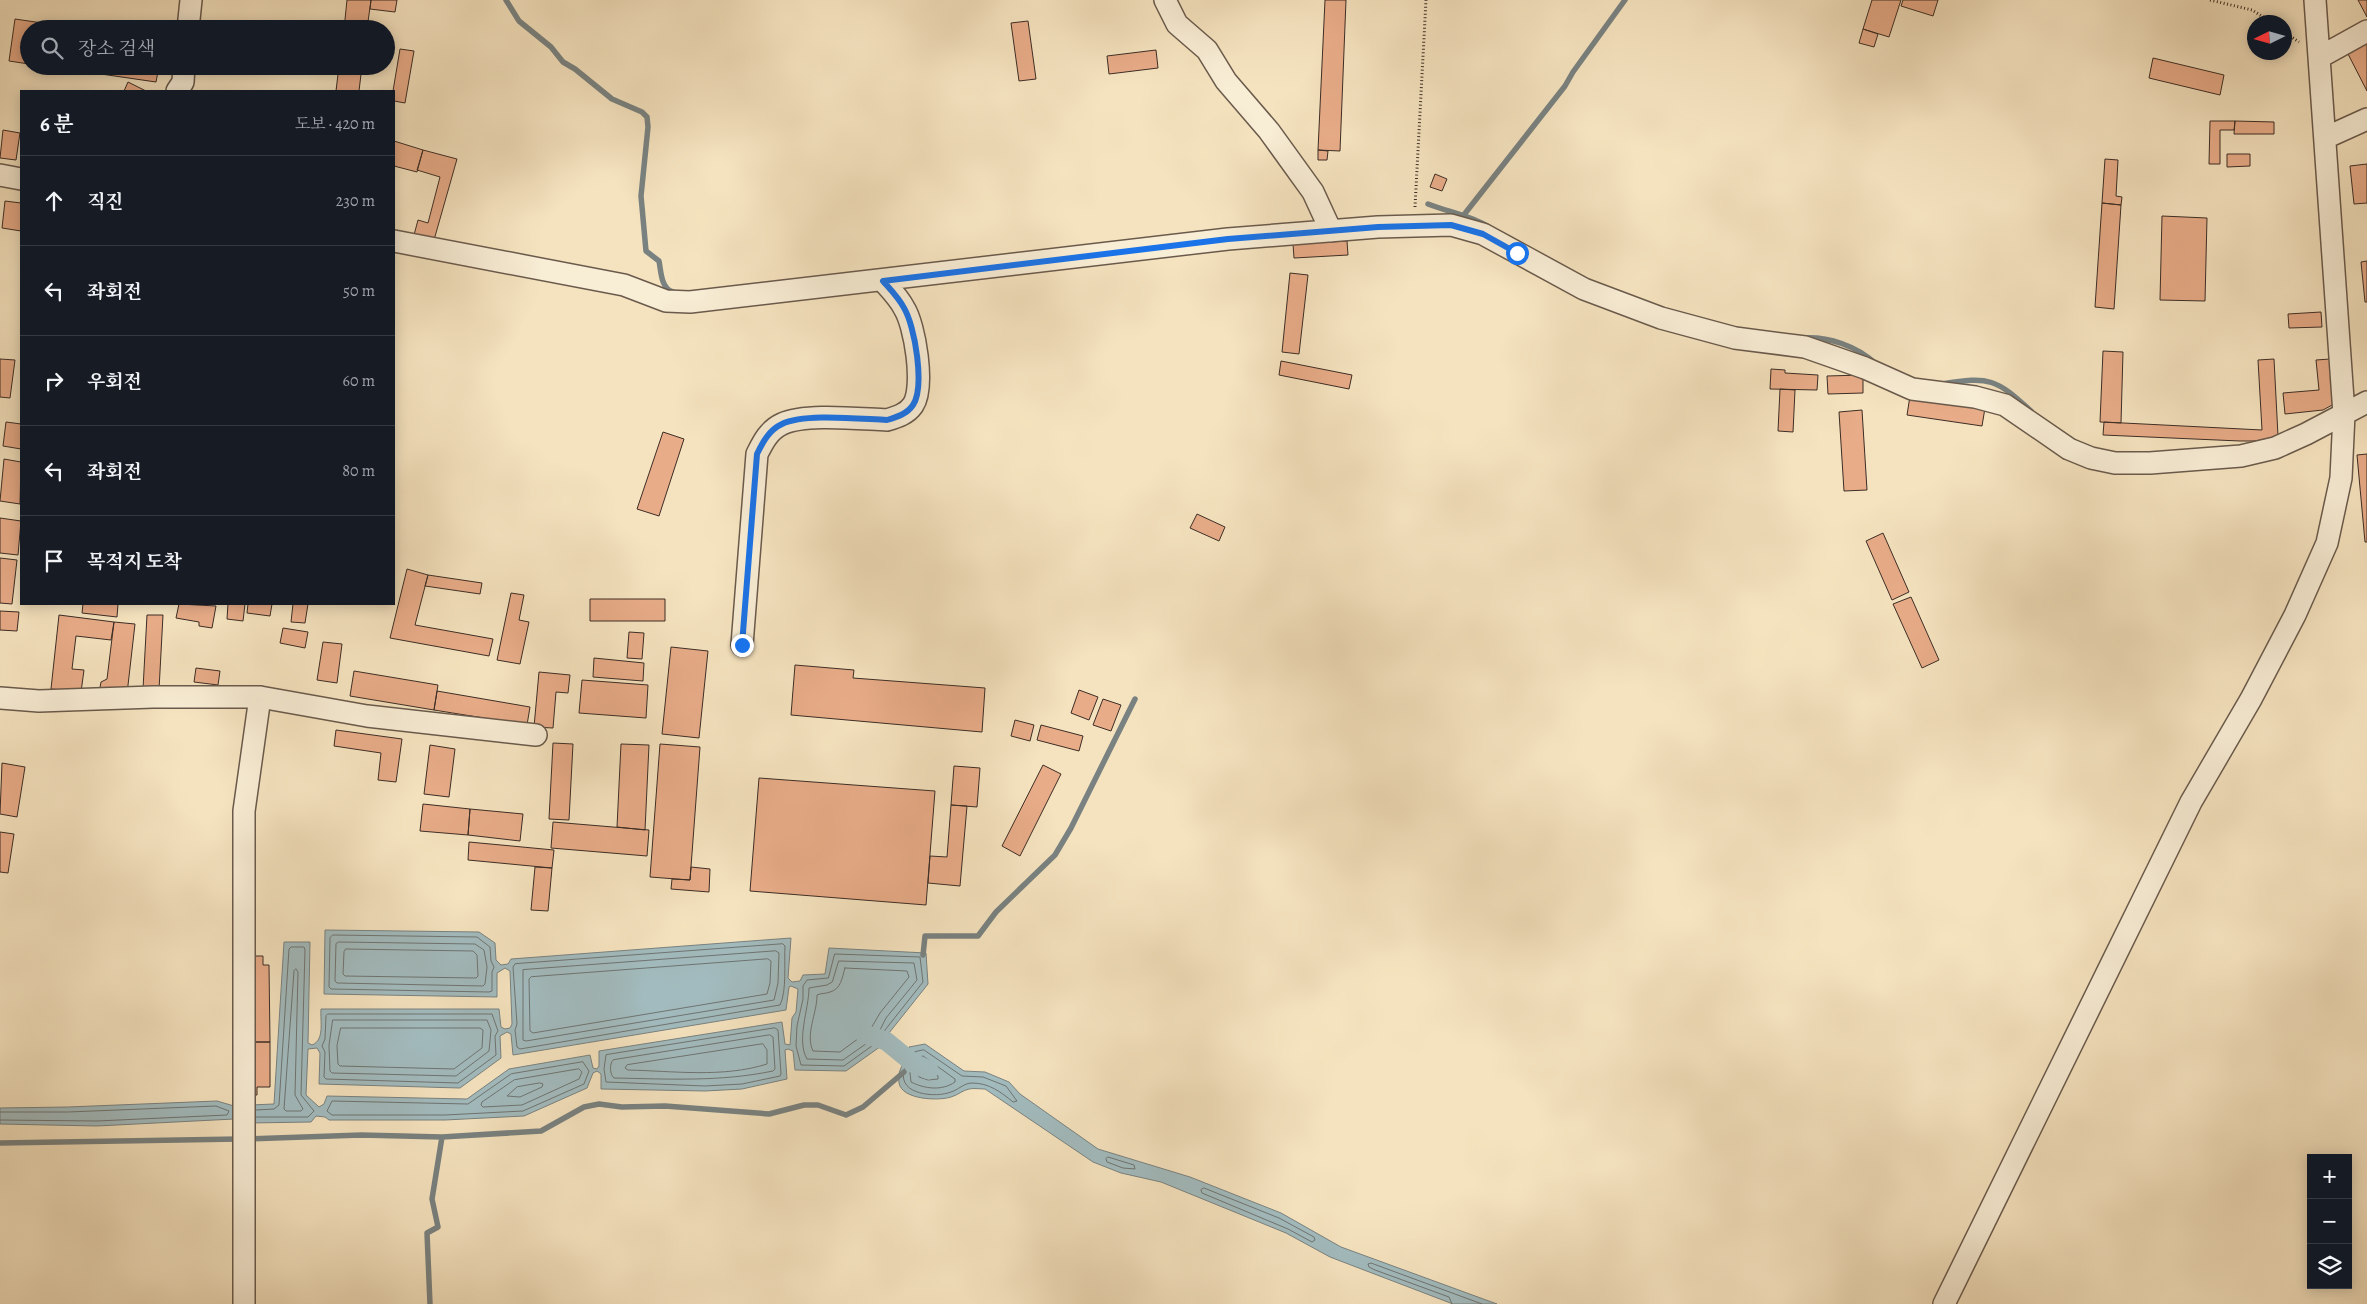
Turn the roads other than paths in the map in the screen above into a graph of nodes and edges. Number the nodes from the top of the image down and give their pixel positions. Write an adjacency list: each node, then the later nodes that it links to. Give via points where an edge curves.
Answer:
1 (191, 0): 4 (street)
2 (1165, 0): 13 (street, via 1177,24 1206,50 1226,81 1269,131 1313,192)
3 (2315, 0): 6 (street)
4 (189, 20)
5 (2367, 31): 6 (street)
6 (2320, 57): 10 (street)
7 (183, 75): 8 (street)
8 (178, 90)
9 (2367, 119): 10 (street)
10 (2326, 138): 17 (street)
11 (0, 175): 12 (street)
12 (20, 179)
13 (1331, 230): 15 (street, via 1228,239); 17 (street, via 1451,225 1483,234 1584,288 1660,318 1735,338 1805,347 1912,389 1975,397 2005,405 2069,449 2115,463 2241,456 2275,448)
14 (395, 241): 15 (street, via 624,285 666,301 690,302)
15 (883, 281): 18 (street, via 905,309 916,350 920,381 914,404 901,416 887,420 798,419 781,424 767,435 757,454)
16 (2367, 402): 17 (street)
17 (2344, 414): 23 (street, via 2341,478 2327,543 2307,588 2251,699 2191,802)
18 (742, 645)
19 (0, 698): 20 (street, via 39,701)
20 (260, 698): 21 (street, via 368,716); 22 (street, via 244,811)
21 (536, 735)
22 (244, 1304)
23 (1944, 1304)

